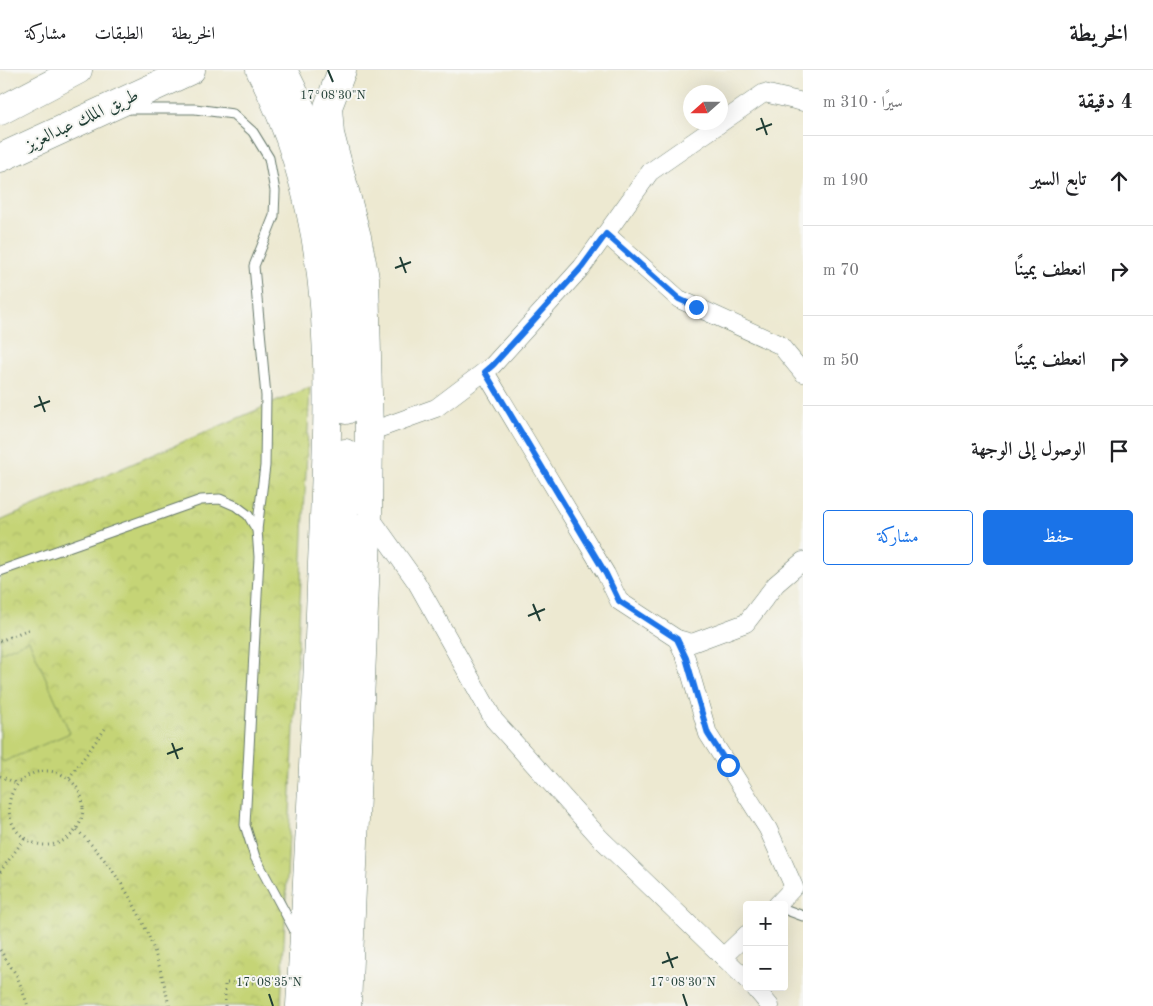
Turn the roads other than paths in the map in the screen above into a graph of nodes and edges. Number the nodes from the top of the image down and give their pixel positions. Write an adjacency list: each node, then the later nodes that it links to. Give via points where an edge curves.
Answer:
1 (175, 70): 7 (main road)
2 (191, 70): 7 (main road, طريق الملك عبدالعزيز)
3 (260, 70): 12 (main road)
4 (283, 70): 12 (main road, via 311,132)
5 (342, 70): 16 (main road, via 328,107 330,134 365,278)
6 (71, 72): 10 (main road)
7 (142, 92): 9 (main road, طريق الملك عبدالعزيز)
8 (803, 102): 13 (street, via 764,93 650,172)
9 (107, 109): 11 (main road, طريق الملك عبدالعزيز); 18 (lane, via 195,109 233,114 253,132 269,158 276,191 274,216 254,266 266,396 265,466)
10 (0, 112)
11 (0, 158)
12 (312, 174): 26 (main road, via 312,214 326,311 329,392); 31 (main road, via 333,212 342,264 348,343 340,711)
13 (606, 234): 14 (street, via 582,267); 15 (street, via 679,299 780,345)
14 (485, 372): 16 (street, via 436,408); 21 (street, via 619,601)
15 (803, 373)
16 (369, 432): 17 (main road)
17 (368, 514): 27 (street, via 417,584 494,720 600,838); 32 (main road)
18 (258, 530): 20 (lane, via 248,515 236,506 220,499 201,500); 26 (lane, via 245,825 255,857)
19 (803, 561): 21 (street, via 776,584 746,623 692,644)
20 (0, 571)
21 (677, 639): 22 (street, via 686,658 708,734 768,829 794,888)
22 (781, 901)
23 (788, 910): 24 (lane)
24 (803, 916)
25 (743, 938): 27 (street)
26 (303, 946): 30 (main road)
27 (723, 957): 28 (street)
28 (743, 976)
29 (757, 991): 33 (street)
30 (300, 1006)
31 (326, 1006)
32 (347, 1006)
33 (770, 1006)

